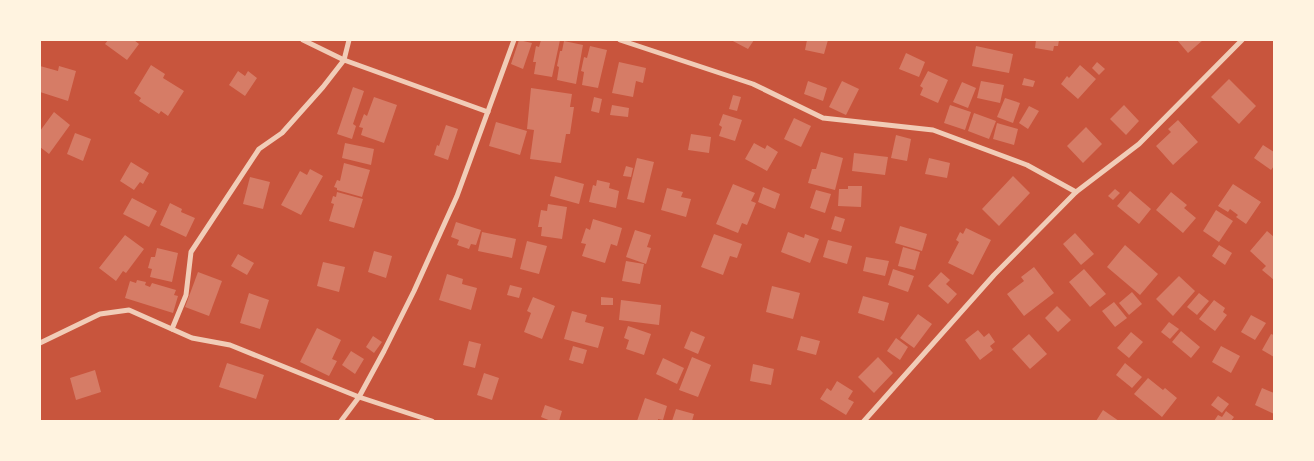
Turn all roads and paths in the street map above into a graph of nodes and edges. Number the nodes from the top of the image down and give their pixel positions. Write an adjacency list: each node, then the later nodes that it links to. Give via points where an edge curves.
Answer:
1 (303, 40): 6 (street)
2 (349, 40): 6 (street)
3 (514, 40): 7 (street)
4 (620, 40): 8 (street, via 753,84 823,118 934,130 1027,164)
5 (1242, 40): 8 (street, via 1139,144)
6 (344, 60): 7 (street); 9 (street, via 282,133 259,149 191,252 186,295)
7 (488, 112): 11 (street, via 453,205)
8 (1076, 192): 14 (street, via 994,275)
9 (172, 329): 10 (street, via 129,310 100,314); 11 (street, via 192,338 230,345)
10 (40, 343)
11 (360, 397): 12 (street); 13 (street)
12 (341, 421)
13 (432, 421)
14 (864, 421)

